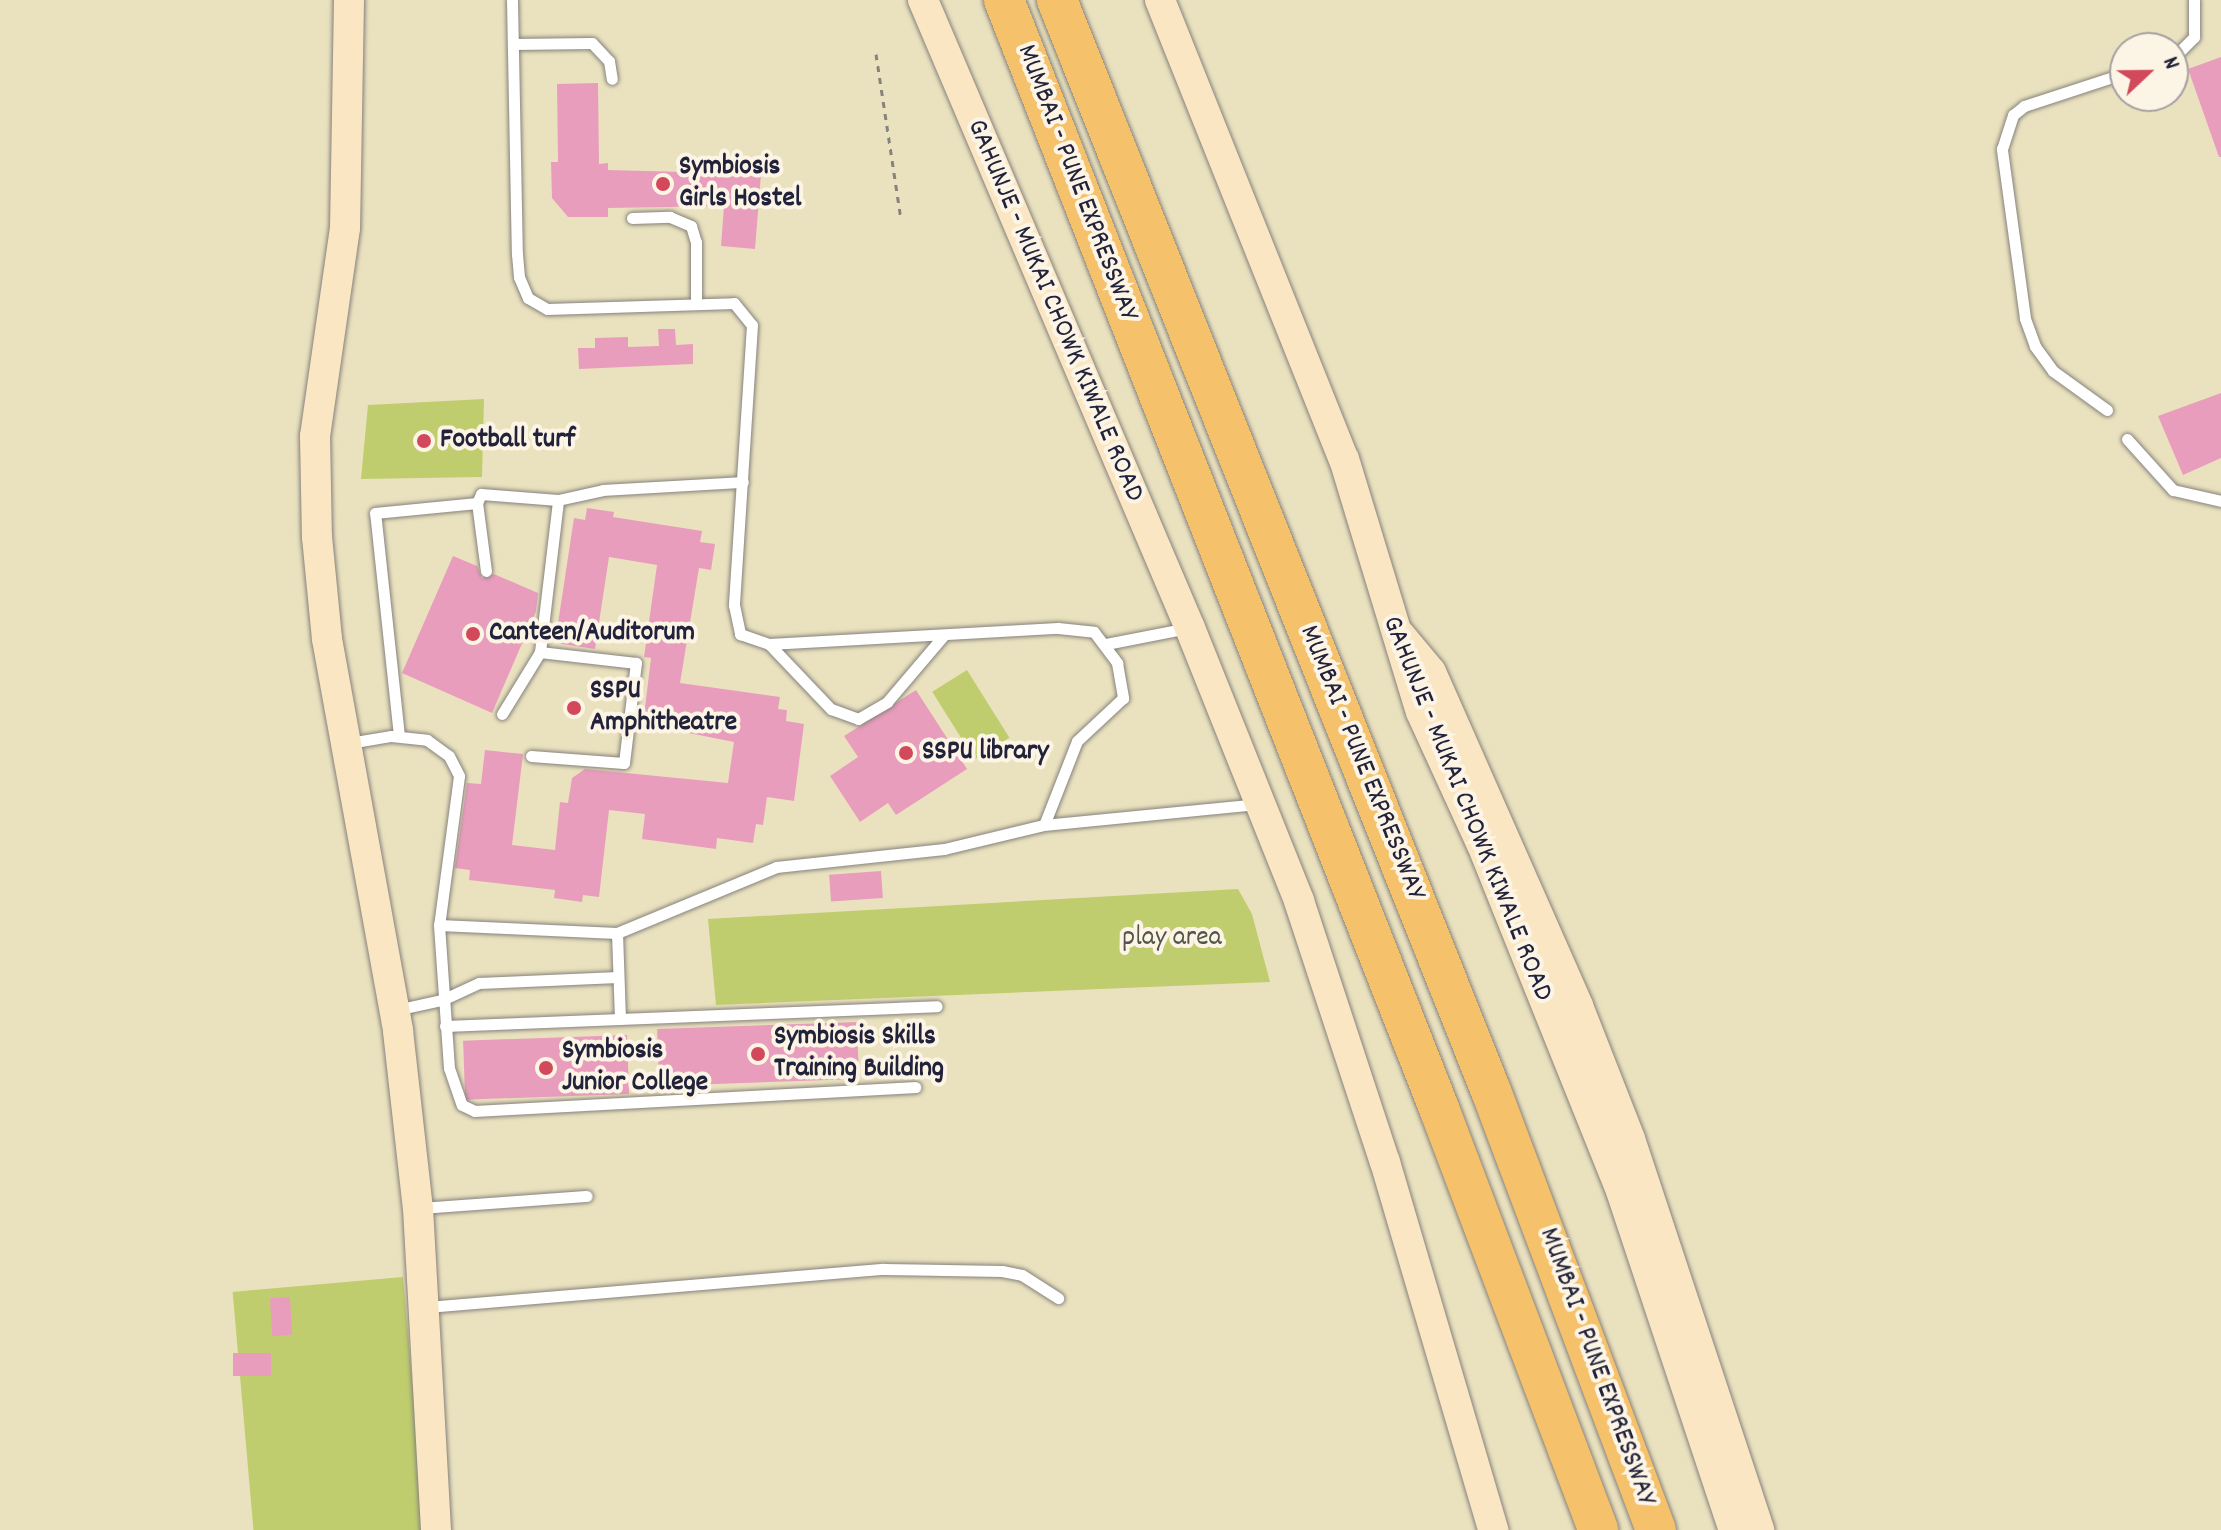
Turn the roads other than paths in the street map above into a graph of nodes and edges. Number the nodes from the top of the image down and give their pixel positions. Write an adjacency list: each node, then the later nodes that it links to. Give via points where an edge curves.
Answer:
1 (349, 0): 29 (street, via 345,228 315,436 317,537)
2 (512, 0): 9 (lane)
3 (923, 0): 21 (street, GAHUNJE - MUKAI CHOWK KIWALE ROAD)
4 (1004, 0): 48 (highway, MUMBAI - PUNE EXPRESSWAY, via 1440,1111)
5 (1057, 0): 49 (highway, MUMBAI - PUNE EXPRESSWAY, via 1491,1091)
6 (1160, 0): 22 (street, GAHUNJE - MUKAI CHOWK KIWALE ROAD, via 1344,459)
7 (2194, 0): 8 (lane, via 2194,37)
8 (2189, 42)
9 (513, 44): 11 (lane, via 592,43 609,61); 13 (lane, via 517,254 528,298 547,309)
10 (2109, 78): 14 (lane, via 2024,106 2013,115 2002,149 2025,318 2035,346 2079,394)
11 (612, 79)
12 (632, 218): 13 (lane, via 683,219 691,226)
13 (696, 303): 16 (lane, via 734,303 752,325)
14 (2107, 410)
15 (2127, 439): 18 (lane, via 2173,490)
16 (743, 482): 17 (lane, via 603,490); 24 (lane, via 736,621 740,634)
17 (558, 500): 19 (lane, via 481,494); 26 (lane)
18 (2221, 501)
19 (477, 503): 20 (lane); 28 (lane, via 375,513)
20 (486, 571)
21 (1190, 628): 25 (lane); 31 (street, GAHUNJE - MUKAI CHOWK KIWALE ROAD)
22 (1392, 629): 50 (street, GAHUNJE - MUKAI CHOWK KIWALE ROAD, via 1421,712 1482,845 1621,1191); 51 (street, via 1413,644 1431,672 1578,1006 1630,1139)
23 (944, 635): 24 (lane); 24 (lane, via 887,702 858,719 831,709); 25 (lane, via 1080,628)
24 (769, 644)
25 (1106, 644): 32 (lane, via 1117,663 1123,698 1077,741)
26 (540, 652): 27 (lane); 30 (lane, via 636,663 624,763)
27 (502, 714)
28 (399, 736): 29 (lane); 33 (lane, via 440,747 459,776)
29 (345, 744): 38 (street)
30 (531, 756)
31 (1263, 804): 32 (lane); 47 (street, GAHUNJE - MUKAI CHOWK KIWALE ROAD, via 1368,1109)
32 (1044, 825): 34 (lane, via 944,849 776,867)
33 (439, 925): 34 (lane); 36 (lane)
34 (617, 933): 35 (lane)
35 (618, 977): 36 (lane, via 479,983); 39 (lane)
36 (442, 1000): 38 (lane); 40 (lane)
37 (937, 1006): 39 (lane)
38 (394, 1010): 43 (street)
39 (620, 1019): 40 (lane)
40 (445, 1026): 41 (lane, via 456,1095 475,1111)
41 (915, 1087)
42 (587, 1196): 43 (lane)
43 (418, 1208): 45 (street)
44 (1058, 1298): 45 (lane, via 1022,1275 1002,1271 883,1269)
45 (422, 1308): 46 (street)
46 (436, 1530)
47 (1493, 1530)
48 (1598, 1530)
49 (1656, 1530)
50 (1734, 1530)
51 (1759, 1530)

